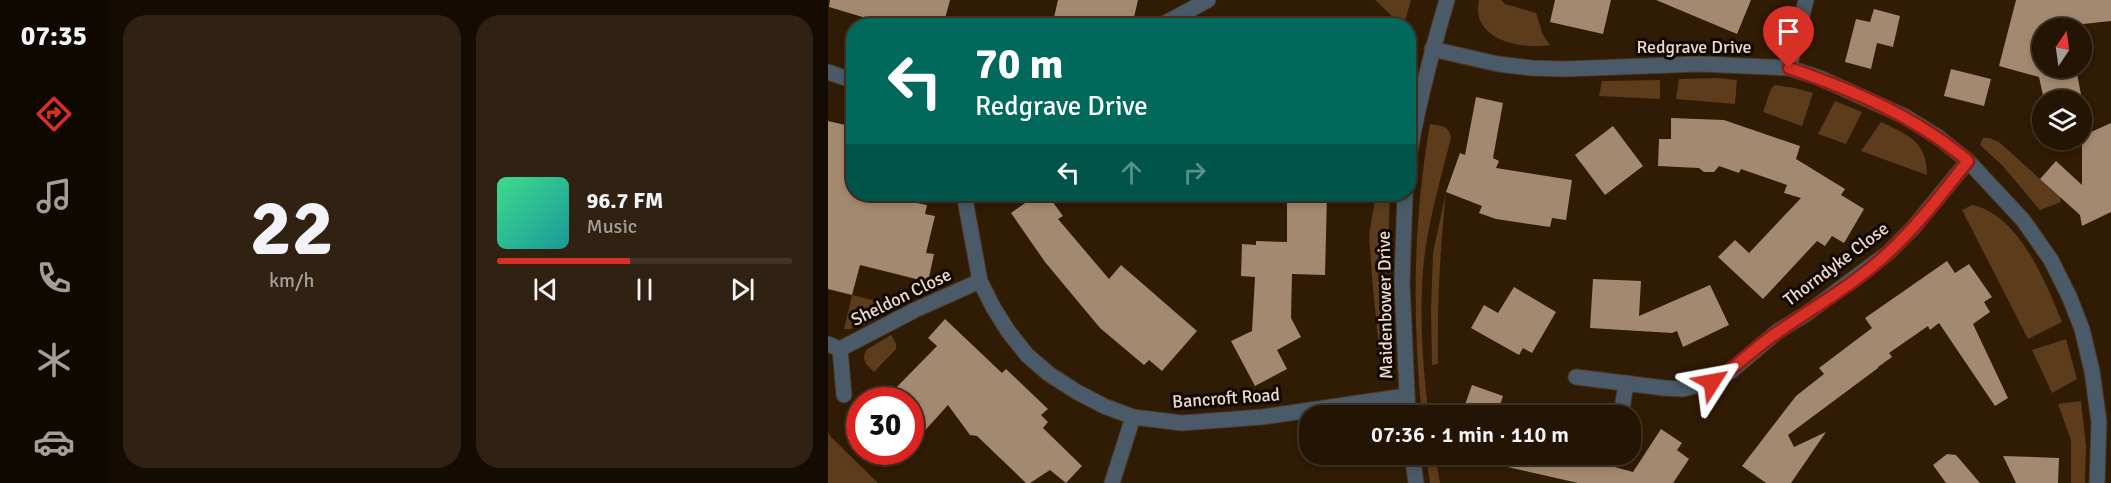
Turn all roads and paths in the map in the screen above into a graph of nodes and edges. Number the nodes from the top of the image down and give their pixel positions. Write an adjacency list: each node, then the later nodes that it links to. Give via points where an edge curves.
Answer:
1 (1208, 0): 4 (street)
2 (1446, 0): 5 (street)
3 (1806, 0): 6 (street)
4 (1175, 18)
5 (1432, 49): 6 (street, Redgrave Drive, via 1531,68 1700,64); 9 (street)
6 (1789, 68): 10 (street, Redgrave Drive, via 1904,116)
7 (828, 72): 8 (street)
8 (846, 78)
9 (1416, 120)
10 (1968, 161): 16 (street, Thorndyke Close, via 1888,253 1778,331 1731,371 1712,382 1683,389); 25 (street, Redgrave Drive, via 2023,220 2051,260 2069,296 2092,371 2099,422)
11 (965, 201): 13 (street, Bancroft Road)
12 (1405, 201): 18 (street, Maidenbower Drive, via 1402,282)
13 (980, 281): 14 (street, Sheldon Close); 21 (street, Bancroft Road, via 1008,331 1034,361 1077,392)
14 (834, 346): 17 (street, Sheldon Close)
15 (1576, 376): 16 (street, Thorndyke Close)
16 (1626, 383): 20 (street)
17 (844, 395)
18 (1406, 396): 19 (street, Maidenbower Drive); 21 (street, Bancroft Road, via 1262,417 1182,423)
19 (1407, 405)
20 (1623, 405)
21 (1133, 417): 23 (street)
22 (1414, 465): 24 (street)
23 (1112, 483)
24 (1416, 483)
25 (2097, 483)

